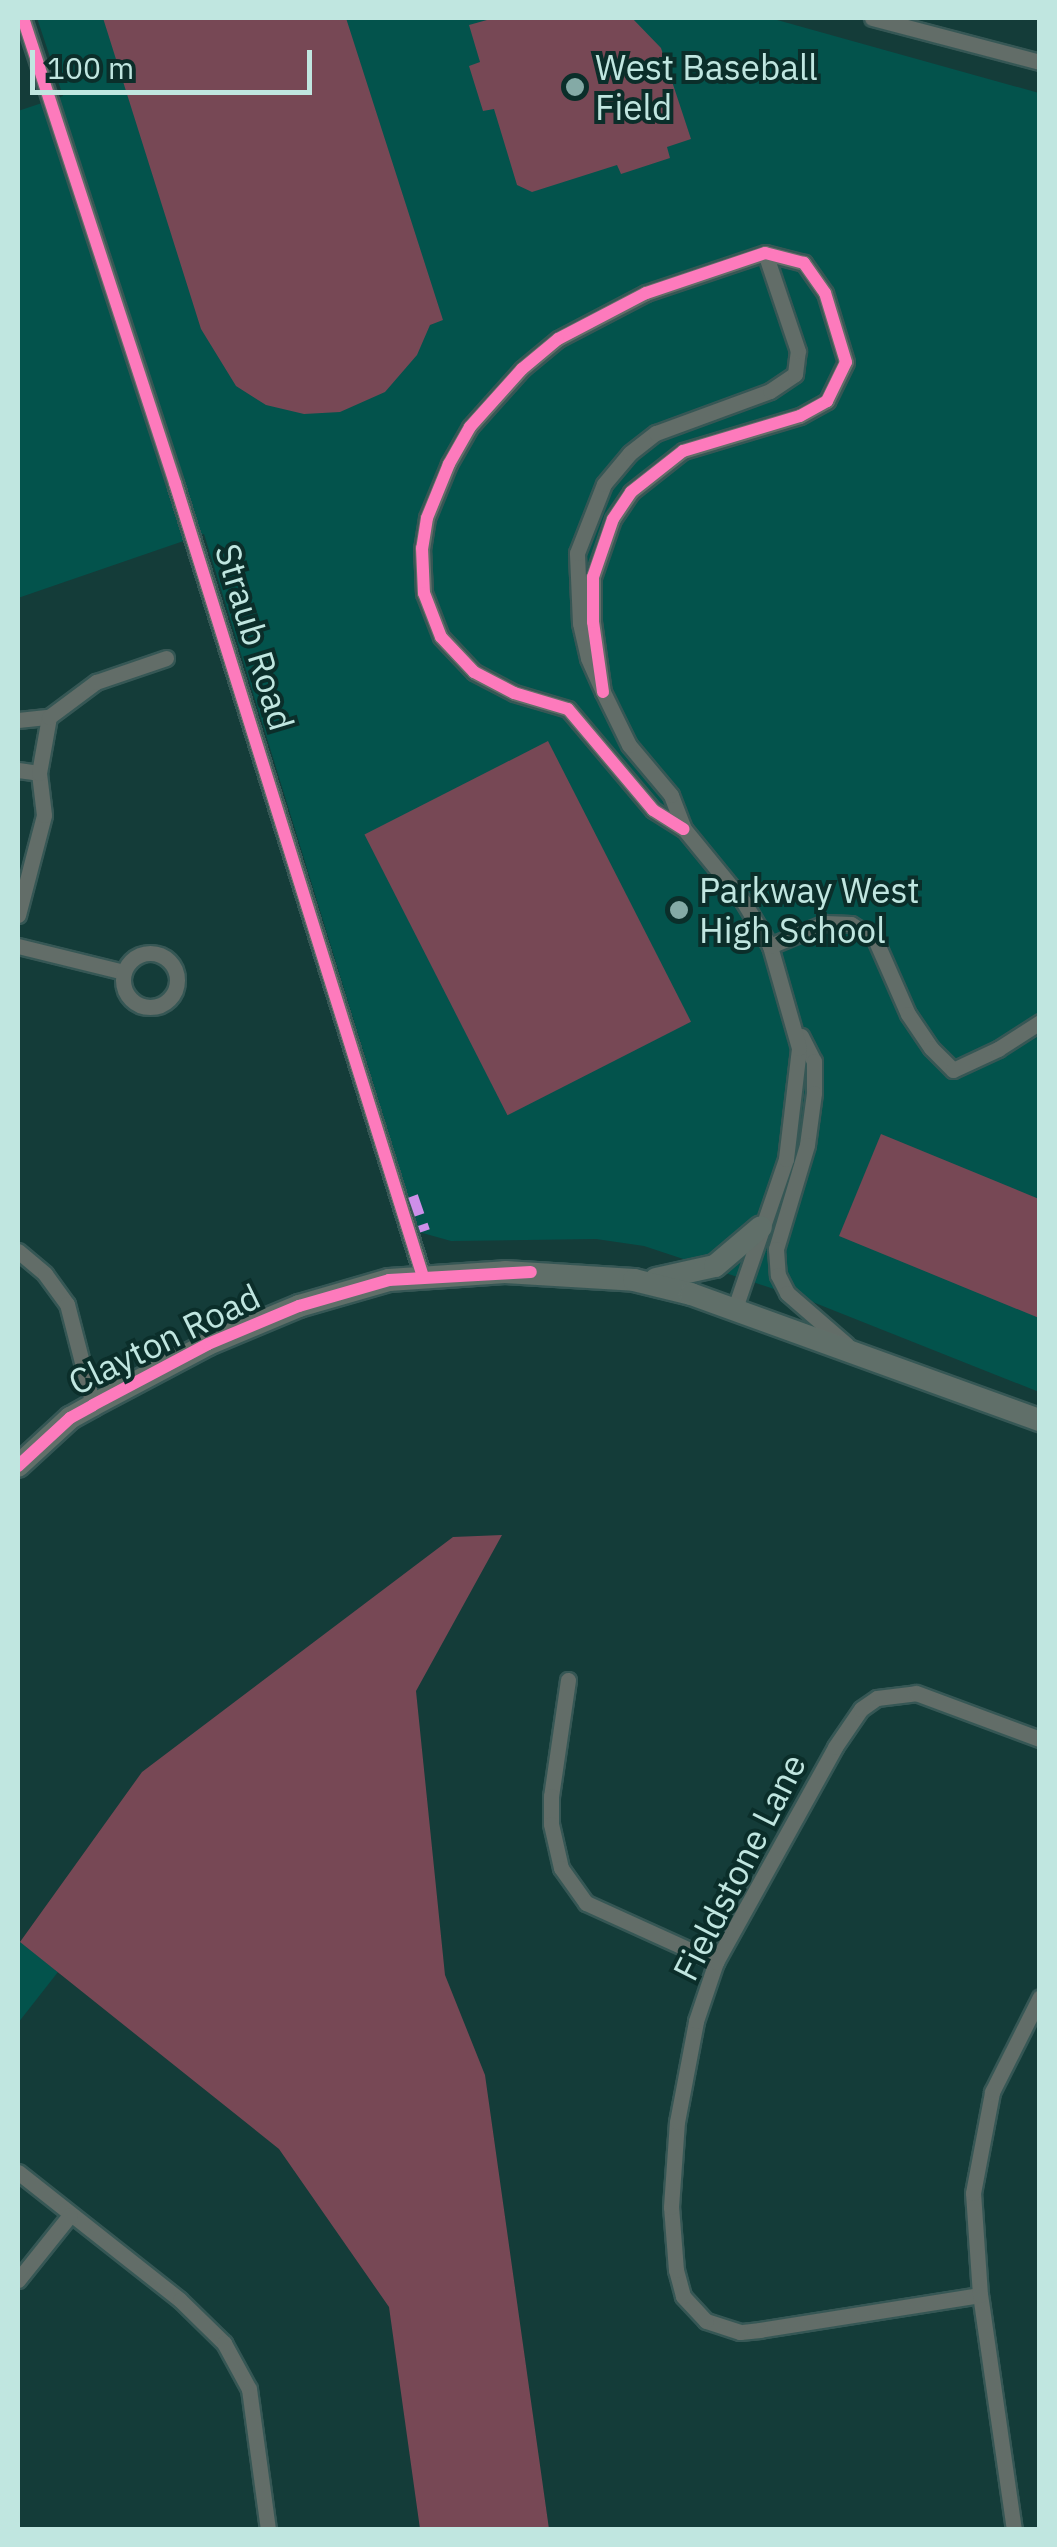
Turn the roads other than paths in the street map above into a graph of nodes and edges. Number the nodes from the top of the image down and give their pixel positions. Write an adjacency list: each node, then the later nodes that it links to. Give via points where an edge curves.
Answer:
1 (24, 18): 20 (street, Straub Road)
2 (872, 18): 3 (street)
3 (1040, 62)
4 (765, 254): 6 (street, via 798,351 795,374 770,391 656,433 619,463 585,522 577,553 580,623); 6 (street, via 804,264 824,293 846,362 827,402 683,451 631,492 613,520 594,577); 11 (street, via 646,293 558,339 522,369 449,464 422,548 424,593 441,637 474,672 568,709 653,810)
5 (166, 658): 7 (street, via 96,682)
6 (603, 692): 11 (street)
7 (49, 716): 8 (street); 10 (street)
8 (18, 720)
9 (18, 770): 10 (street)
10 (39, 773): 12 (street, via 44,816)
11 (684, 829): 14 (street)
12 (18, 915)
13 (18, 946): 15 (street)
14 (770, 946): 16 (street); 17 (street, via 826,923 850,924 875,939 908,1014 953,1070)
15 (124, 972)
16 (793, 1022): 18 (street, via 798,1081 786,1158); 23 (street, via 814,1061 814,1093 808,1145 776,1250 778,1275 787,1293)
17 (1040, 1022)
18 (762, 1227): 21 (main road, via 715,1266); 22 (street)
19 (18, 1252): 24 (street, via 46,1274 67,1304)
20 (423, 1277): 21 (main road, Clayton Road, via 566,1273); 24 (main road, Clayton Road, via 299,1306 208,1344)
21 (636, 1281): 22 (main road, Clayton Road)
22 (735, 1308): 23 (main road, Clayton Road)
23 (854, 1351): 25 (main road, Clayton Road)
24 (93, 1405): 26 (main road, Clayton Road)
25 (1040, 1420)
26 (20, 1460)
27 (568, 1680): 29 (street, via 551,1796 562,1868 586,1903)
28 (1040, 1739): 29 (street, Fieldstone Lane, via 916,1693 878,1698 861,1709)
29 (716, 1962): 34 (street, Fieldstone Lane, via 680,2090 675,2154 676,2270 692,2309 740,2332)
30 (1040, 1997): 34 (street, via 992,2092 980,2134 973,2193)
31 (18, 2172): 32 (street)
32 (70, 2214): 33 (street); 35 (street, via 180,2300 238,2363 255,2417)
33 (18, 2280)
34 (980, 2296): 36 (street)
35 (268, 2530)
36 (1014, 2530)

